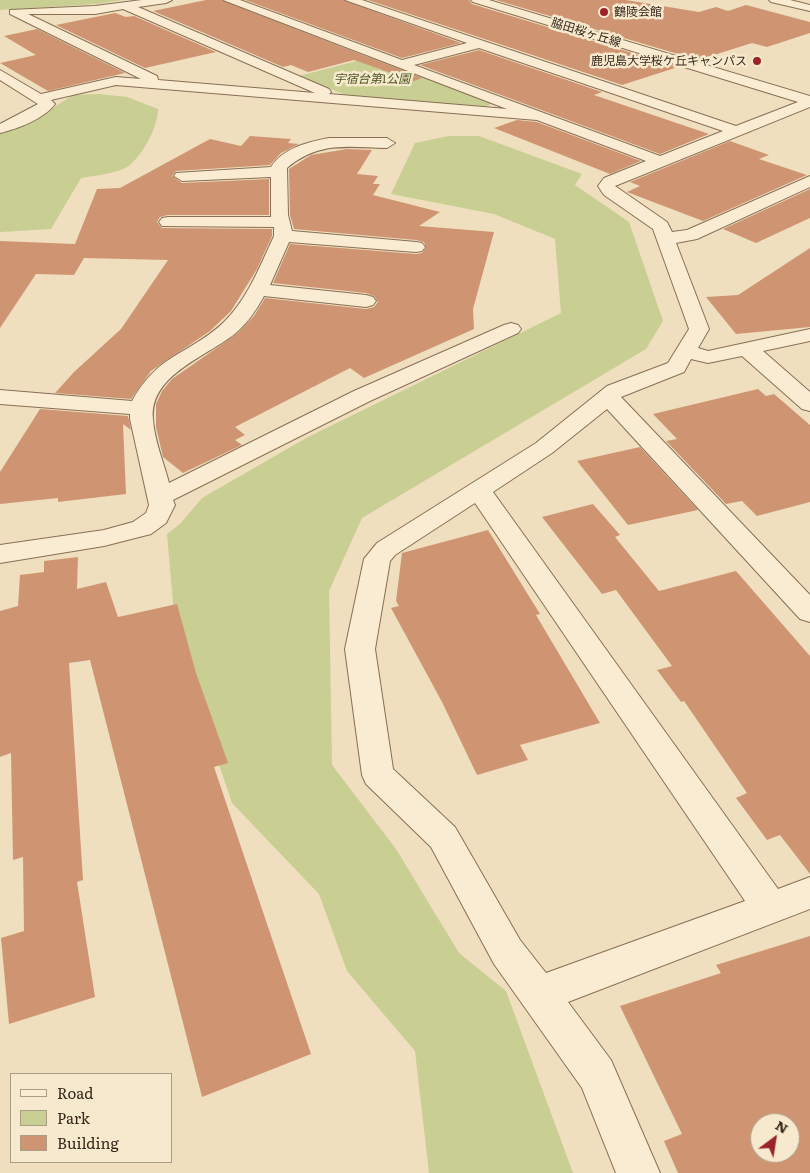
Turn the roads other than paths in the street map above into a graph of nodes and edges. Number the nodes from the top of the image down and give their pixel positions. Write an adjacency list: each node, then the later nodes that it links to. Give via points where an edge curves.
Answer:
1 (166, 0): 6 (street)
2 (229, 0): 11 (street)
3 (351, 0): 10 (street)
4 (478, 0): 16 (street, 脇田桜ヶ丘線)
5 (775, 0): 7 (street)
6 (125, 6): 9 (street); 15 (street)
7 (810, 8)
8 (0, 12): 9 (street)
9 (14, 12): 13 (street)
10 (479, 44): 11 (street); 19 (street)
11 (402, 64): 17 (street)
12 (0, 74): 14 (street)
13 (169, 87): 14 (street, via 116,82); 15 (street)
14 (41, 98): 18 (street, via 48,104)
15 (346, 101): 17 (street)
16 (810, 101): 19 (street)
17 (538, 116): 21 (street)
18 (0, 129)
19 (734, 130): 21 (street)
20 (387, 143): 22 (street, via 320,142 302,148 285,160)
21 (659, 161): 27 (street, via 610,181 606,186 661,226)
22 (278, 172): 23 (street); 26 (street)
23 (182, 176)
24 (810, 181): 27 (street, via 692,235)
25 (168, 222): 26 (street)
26 (282, 229): 28 (street); 29 (street)
27 (665, 239): 34 (street, via 699,330)
28 (416, 247)
29 (257, 289): 30 (street); 38 (street, via 241,316 153,383)
30 (366, 301)
31 (511, 329): 40 (street, via 362,396)
32 (810, 335): 33 (street)
33 (746, 348): 34 (street, via 708,357); 37 (street)
34 (686, 351): 35 (street, via 676,367 615,391)
35 (608, 397): 39 (street, via 544,448); 42 (street)
36 (0, 398): 38 (street)
37 (810, 404)
38 (141, 408): 40 (street)
39 (479, 490): 44 (street); 45 (street, via 386,549 377,559 360,649 378,775 443,837 507,952)
40 (160, 497): 41 (street, via 162,505 157,517 142,528 104,538)
41 (0, 554)
42 (810, 612)
43 (810, 893): 44 (street)
44 (771, 908): 45 (street)
45 (538, 995): 46 (street, via 597,1074)
46 (638, 1173)

